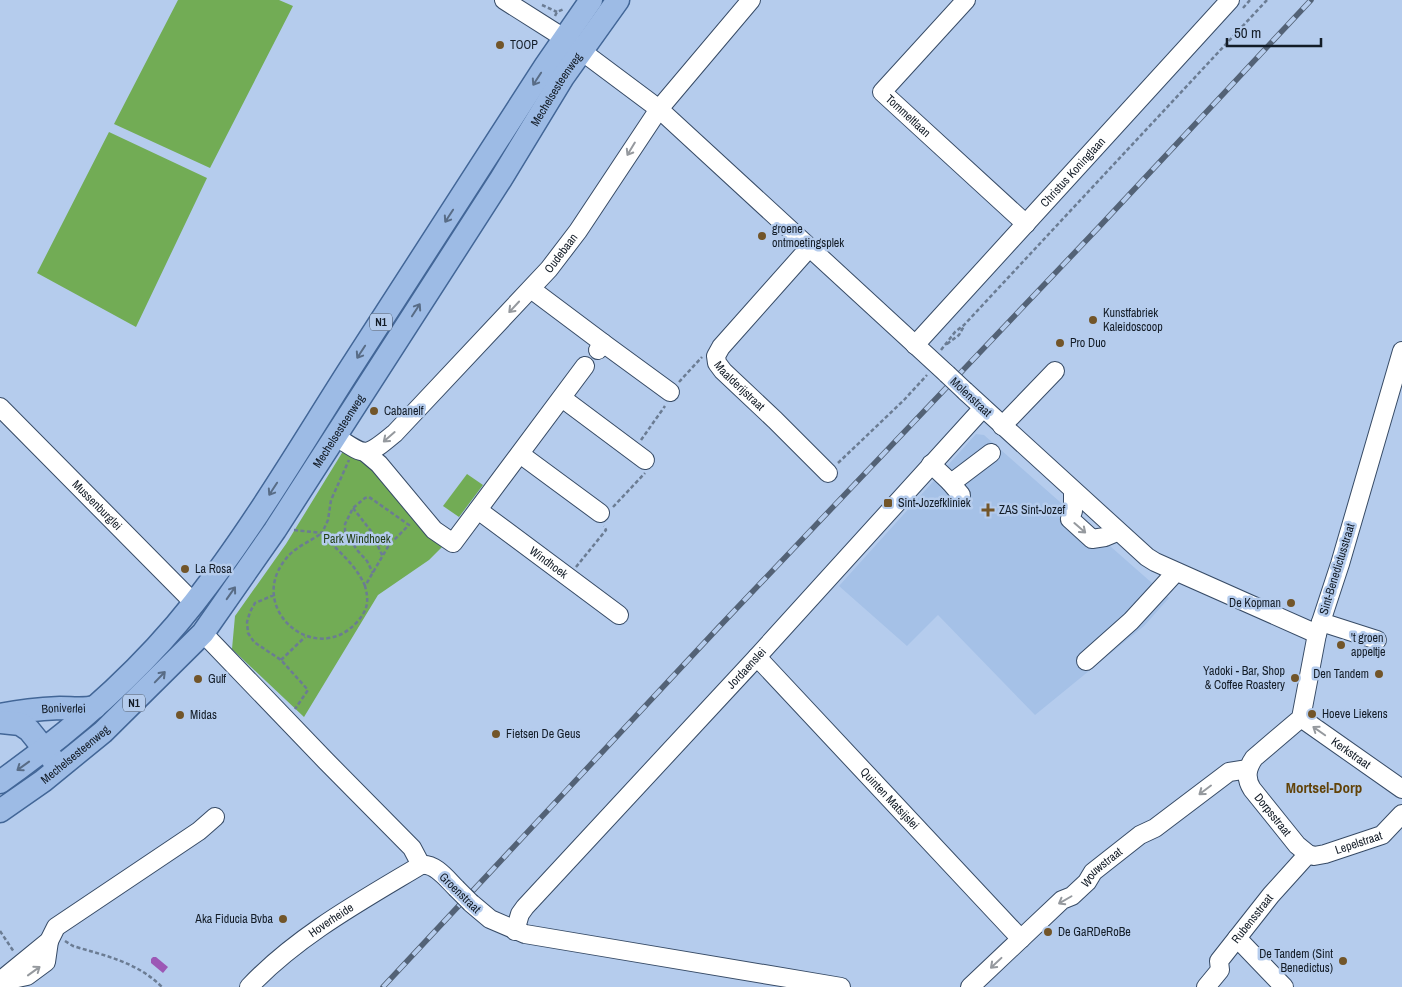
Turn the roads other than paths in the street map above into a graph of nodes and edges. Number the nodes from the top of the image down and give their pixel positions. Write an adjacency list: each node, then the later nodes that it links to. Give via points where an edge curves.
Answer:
1 (504, 0): 9 (street, Molenstraat)
2 (591, 0): 9 (main road, Mechelsesteenweg / N1)
3 (612, 0): 8 (street)
4 (618, 0): 8 (main road, Mechelsesteenweg / N1)
5 (751, 0): 10 (street, Oudebaan)
6 (966, 0): 11 (street, Tommeltlaan, via 882,92)
7 (1230, 0): 11 (street, Christus Koninglaan)
8 (600, 27): 9 (main road, Mechelsesteenweg / N1)
9 (573, 44): 10 (street, Molenstraat); 23 (main road, Mechelsesteenweg / N1, one-way to 9, via 497,186); 37 (main road, Mechelsesteenweg / N1, one-way to 37)
10 (658, 109): 12 (street, Molenstraat); 13 (street, Oudebaan, one-way to 13, via 578,231)
11 (1026, 224): 14 (street, Christus Koninglaan)
12 (809, 248): 14 (street, Molenstraat); 29 (street, Maalderijstraat, via 716,356 723,371)
13 (531, 289): 18 (street, via 600,346); 24 (street, Oudebaan, one-way to 24, via 395,433 376,449)
14 (915, 345): 21 (street, Molenstraat, bridge)
15 (1402, 351): 39 (street, Sint-Benedictusstraat)
16 (585, 366): 19 (street)
17 (1055, 371): 22 (street)
18 (670, 392)
19 (562, 398): 26 (street); 27 (street)
20 (0, 407): 37 (street, Mussenburglei)
21 (983, 408): 22 (street, Molenstraat); 28 (street, Jordaenslei)
22 (1002, 426): 31 (street, Molenstraat)
23 (335, 436): 24 (street); 40 (main road, Mechelsesteenweg / N1, one-way to 23)
24 (361, 451): 33 (street, via 379,464 434,530 454,543)
25 (991, 453): 30 (street)
26 (520, 454): 33 (street); 34 (street)
27 (645, 460)
28 (931, 464): 30 (street); 42 (street, Jordaenslei)
29 (828, 474)
30 (950, 482): 32 (street)
31 (1073, 491): 35 (street, Molenstraat); 35 (street, one-way to 35, via 1070,519 1076,526 1092,538)
32 (961, 495)
33 (478, 510): 38 (street, Windhoek)
34 (600, 513)
35 (1117, 532): 36 (street, Molenstraat, via 1146,557)
36 (1176, 572): 39 (street, Molenstraat); 43 (street, via 1132,621)
37 (194, 603): 44 (main road, Mechelsesteenweg / N1, via 138,666)
38 (619, 616)
39 (1319, 628): 41 (street, Molenstraat); 47 (street, Sint-Benedictusstraat)
40 (203, 633): 50 (main road, Mechelsesteenweg / N1, one-way to 40, via 103,732); 58 (street, via 408,843)
41 (1377, 640)
42 (757, 657): 59 (street, Jordaenslei, via 525,907); 62 (street, Quinten Matsijslei)
43 (1086, 661)
44 (95, 707): 45 (main road, Boniverlei); 49 (main road, Mechelsesteenweg / N1)
45 (32, 711): 46 (main road, Boniverlei); 49 (main road, Boniverlei)
46 (0, 715)
47 (1301, 718): 51 (street, via 1254,758); 53 (street, Kerkstraat, one-way to 47)
48 (0, 722): 49 (main road, Boniverlei, via 20,724)
49 (54, 743): 50 (main road); 52 (main road, Mechelsesteenweg / N1, one-way to 52)
50 (66, 762): 54 (main road, Mechelsesteenweg / N1)
51 (1248, 769): 57 (street, Dorpsstraat, via 1248,782 1252,789); 62 (street, Wouwstraat, one-way to 62, via 1229,772 1155,828 1140,835 1093,872 1072,896 1062,900)
52 (0, 782)
53 (1402, 789)
54 (0, 811)
55 (1402, 814): 57 (street, Lepelstraat, via 1382,835 1325,854)
56 (216, 817): 60 (street, via 56,927)
57 (1308, 854): 61 (street, Rubensstraat)
58 (421, 865): 59 (street, Groenstraat, bridge, via 435,869 485,916); 64 (street, Hoverheide, via 311,934)
59 (515, 931): 65 (street, Groenstraat)
60 (51, 937): 63 (street); 63 (street, one-way to 60, via 27,976 46,962)
61 (1237, 938): 67 (street, Rubensstraat, via 1219,961 1220,970); 68 (street)
62 (1021, 939): 66 (street, Wouwstraat, one-way to 66)
63 (0, 981)
64 (249, 987)
65 (841, 987)
66 (970, 987)
67 (1206, 987)
68 (1284, 987)

